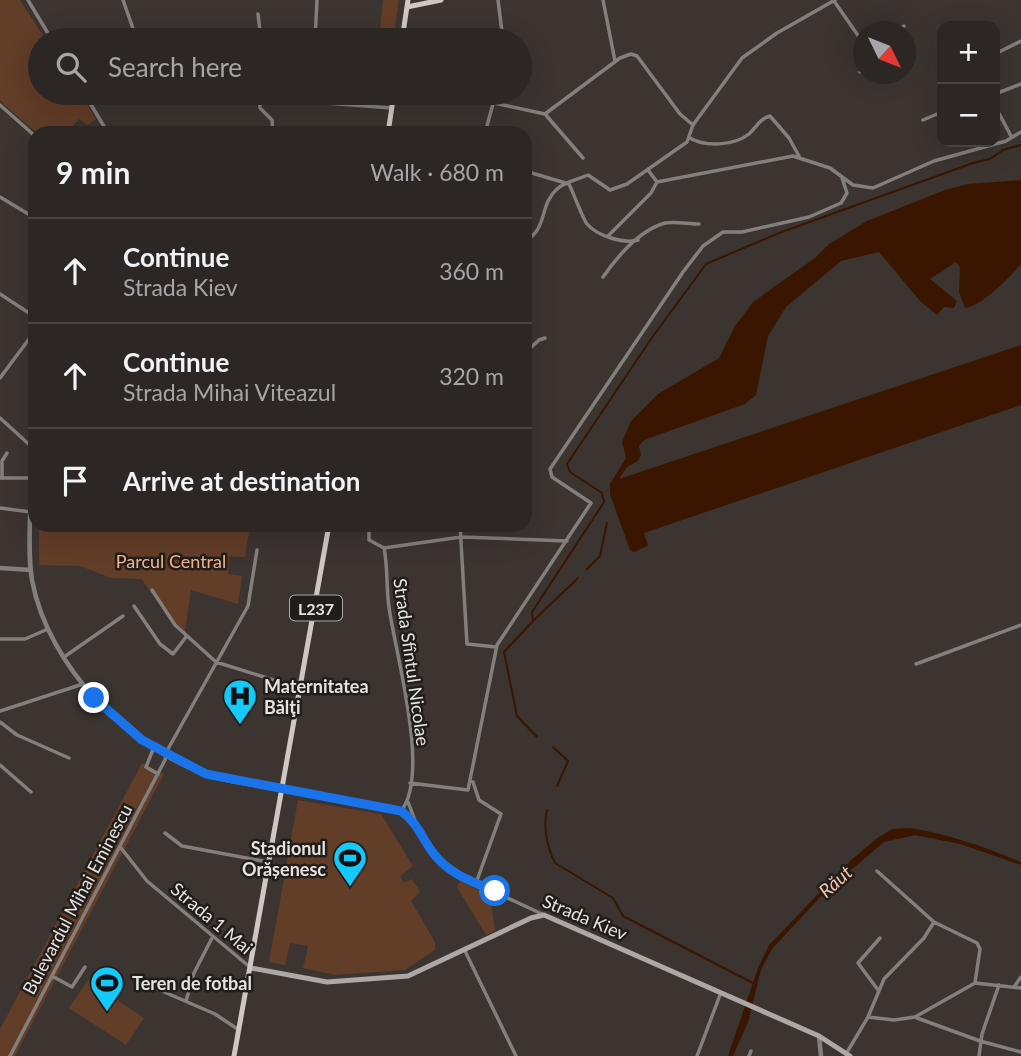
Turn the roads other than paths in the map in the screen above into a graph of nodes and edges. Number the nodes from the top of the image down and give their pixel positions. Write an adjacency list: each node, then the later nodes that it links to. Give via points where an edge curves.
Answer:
1 (28, 0): 10 (street)
2 (123, 0): 11 (street)
3 (317, 0): 13 (street)
4 (441, 0): 8 (main road)
5 (498, 0): 15 (street)
6 (603, 0): 19 (street)
7 (834, 0): 16 (street); 34 (street, via 742,58)
8 (407, 4): 14 (main road)
9 (258, 14): 12 (street)
10 (45, 28)
11 (133, 28)
12 (260, 28)
13 (316, 28)
14 (403, 28)
15 (502, 28)
16 (853, 29)
17 (1021, 41): 18 (street)
18 (1000, 52)
19 (615, 61): 30 (street); 34 (street, via 627,54 637,56 680,114)
20 (1021, 83): 21 (street)
21 (1000, 92)
22 (0, 105): 39 (street)
23 (91, 105): 35 (street)
24 (260, 105): 36 (street)
25 (352, 105): 29 (street)
26 (392, 105): 29 (main road)
27 (493, 105): 38 (street)
28 (503, 105): 30 (street)
29 (392, 108): 37 (main road)
30 (545, 114): 43 (street)
31 (937, 114): 33 (street)
32 (1000, 115): 41 (street)
33 (923, 120)
34 (694, 125): 42 (street)
35 (104, 126)
36 (272, 126)
37 (389, 126)
38 (487, 126)
39 (28, 130)
40 (1021, 132): 41 (street)
41 (1011, 136): 47 (street, via 947,156 873,188)
42 (690, 138): 44 (street, via 703,145 732,141 747,135 768,116); 45 (street)
43 (583, 158)
44 (801, 158): 47 (street); 48 (street)
45 (648, 170): 48 (street); 49 (street, via 614,191 588,175)
46 (532, 173): 49 (street)
47 (842, 178): 75 (street, via 847,193 841,203 784,224 723,232 695,255 550,469 552,477 590,501)
48 (657, 182): 54 (street)
49 (569, 184): 53 (street, via 559,186 548,199 541,227); 54 (street, via 586,222)
50 (0, 197): 51 (street)
51 (28, 214)
52 (699, 224): 55 (street, via 664,223)
53 (532, 235)
54 (609, 235): 55 (street, via 628,242)
55 (638, 240): 56 (street)
56 (603, 277)
57 (0, 294): 58 (street)
58 (28, 312)
59 (545, 338): 61 (street)
60 (28, 340): 62 (street)
61 (532, 346)
62 (0, 378)
63 (0, 418): 64 (street)
64 (28, 440)
65 (7, 453): 66 (street)
66 (1, 478): 67 (street)
67 (28, 478)
68 (0, 508): 69 (street)
69 (28, 512)
70 (32, 532): 79 (street)
71 (328, 532): 102 (main road, L237)
72 (369, 532): 76 (street, Strada Sfîntul Nicolae, via 369,540)
73 (461, 532): 74 (street)
74 (461, 537): 75 (street); 76 (street); 87 (street, via 467,644)
75 (566, 541): 87 (street)
76 (384, 548): 101 (street, Strada Sfîntul Nicolae, via 388,603 408,707)
77 (257, 550): 89 (street, Bulevardul Mihai Eminescu, via 250,602)
78 (0, 568): 79 (street)
79 (31, 570): 84 (street)
80 (152, 590): 85 (street)
81 (134, 606): 85 (street, via 160,644 173,654)
82 (123, 616): 88 (street)
83 (1021, 625): 90 (street)
84 (49, 628): 86 (street, via 25,639); 88 (street)
85 (186, 637): 89 (street)
86 (0, 639)
87 (496, 647): 100 (street)
88 (64, 657): 92 (street)
89 (216, 662): 91 (street); 96 (street, Bulevardul Mihai Eminescu)
90 (916, 664)
91 (277, 681)
92 (83, 684): 93 (street); 95 (street, via 118,722)
93 (0, 711)
94 (0, 722): 97 (street, via 17,735)
95 (154, 747): 96 (street); 99 (street, via 146,766)
96 (166, 753): 99 (street, Bulevardul Mihai Eminescu); 102 (street, via 216,777)
97 (69, 758)
98 (0, 765): 103 (street)
99 (158, 774): 108 (street, Bulevardul Mihai Eminescu)
100 (472, 780): 101 (street, via 466,792); 111 (street, via 479,800 501,814)
101 (410, 783): 104 (street, Strada Sfîntul Nicolae)
102 (284, 790): 105 (street, Strada Kiev); 109 (main road)
103 (31, 792)
104 (408, 802): 105 (street); 106 (street)
105 (401, 811): 106 (street, Strada Kiev)
106 (417, 824): 111 (street, Strada Kiev, via 444,865)
107 (166, 833): 109 (street, via 182,846)
108 (120, 846): 114 (street, Strada 1 Mai, via 147,881); 119 (street, Bulevardul Mihai Eminescu)
109 (270, 863): 118 (main road)
110 (877, 871): 113 (street)
111 (475, 883): 112 (street, Strada Kiev)
112 (544, 915): 116 (main road, Strada 1 Mai); 127 (main road, Strada Kiev)
113 (934, 922): 121 (street, via 979,946); 126 (street)
114 (212, 938): 118 (street, Strada 1 Mai); 128 (street)
115 (880, 938): 126 (street, via 858,963)
116 (465, 951): 118 (main road, Strada 1 Mai, via 416,973 361,981 321,981); 138 (street)
117 (85, 967): 119 (street, via 72,987)
118 (251, 968): 131 (main road)
119 (52, 976): 136 (street, Bulevardul Mihai Eminescu)
120 (1021, 977): 124 (street)
121 (975, 983): 123 (street); 130 (street)
122 (148, 985): 128 (street)
123 (999, 985): 124 (street); 133 (street)
124 (1014, 987): 125 (street)
125 (1021, 988)
126 (879, 990): 129 (street)
127 (720, 995): 132 (main road, Strada Kiev); 139 (street)
128 (186, 1001): 131 (street)
129 (868, 1017): 130 (street); 135 (street)
130 (915, 1017): 133 (street)
131 (239, 1030): 137 (main road)
132 (819, 1036): 135 (main road, Strada Kiev); 140 (street)
133 (980, 1041): 134 (street); 141 (street)
134 (1021, 1052)
135 (848, 1055)
136 (9, 1056)
137 (234, 1056)
138 (516, 1056)
139 (696, 1056)
140 (821, 1056)
141 (979, 1056)

